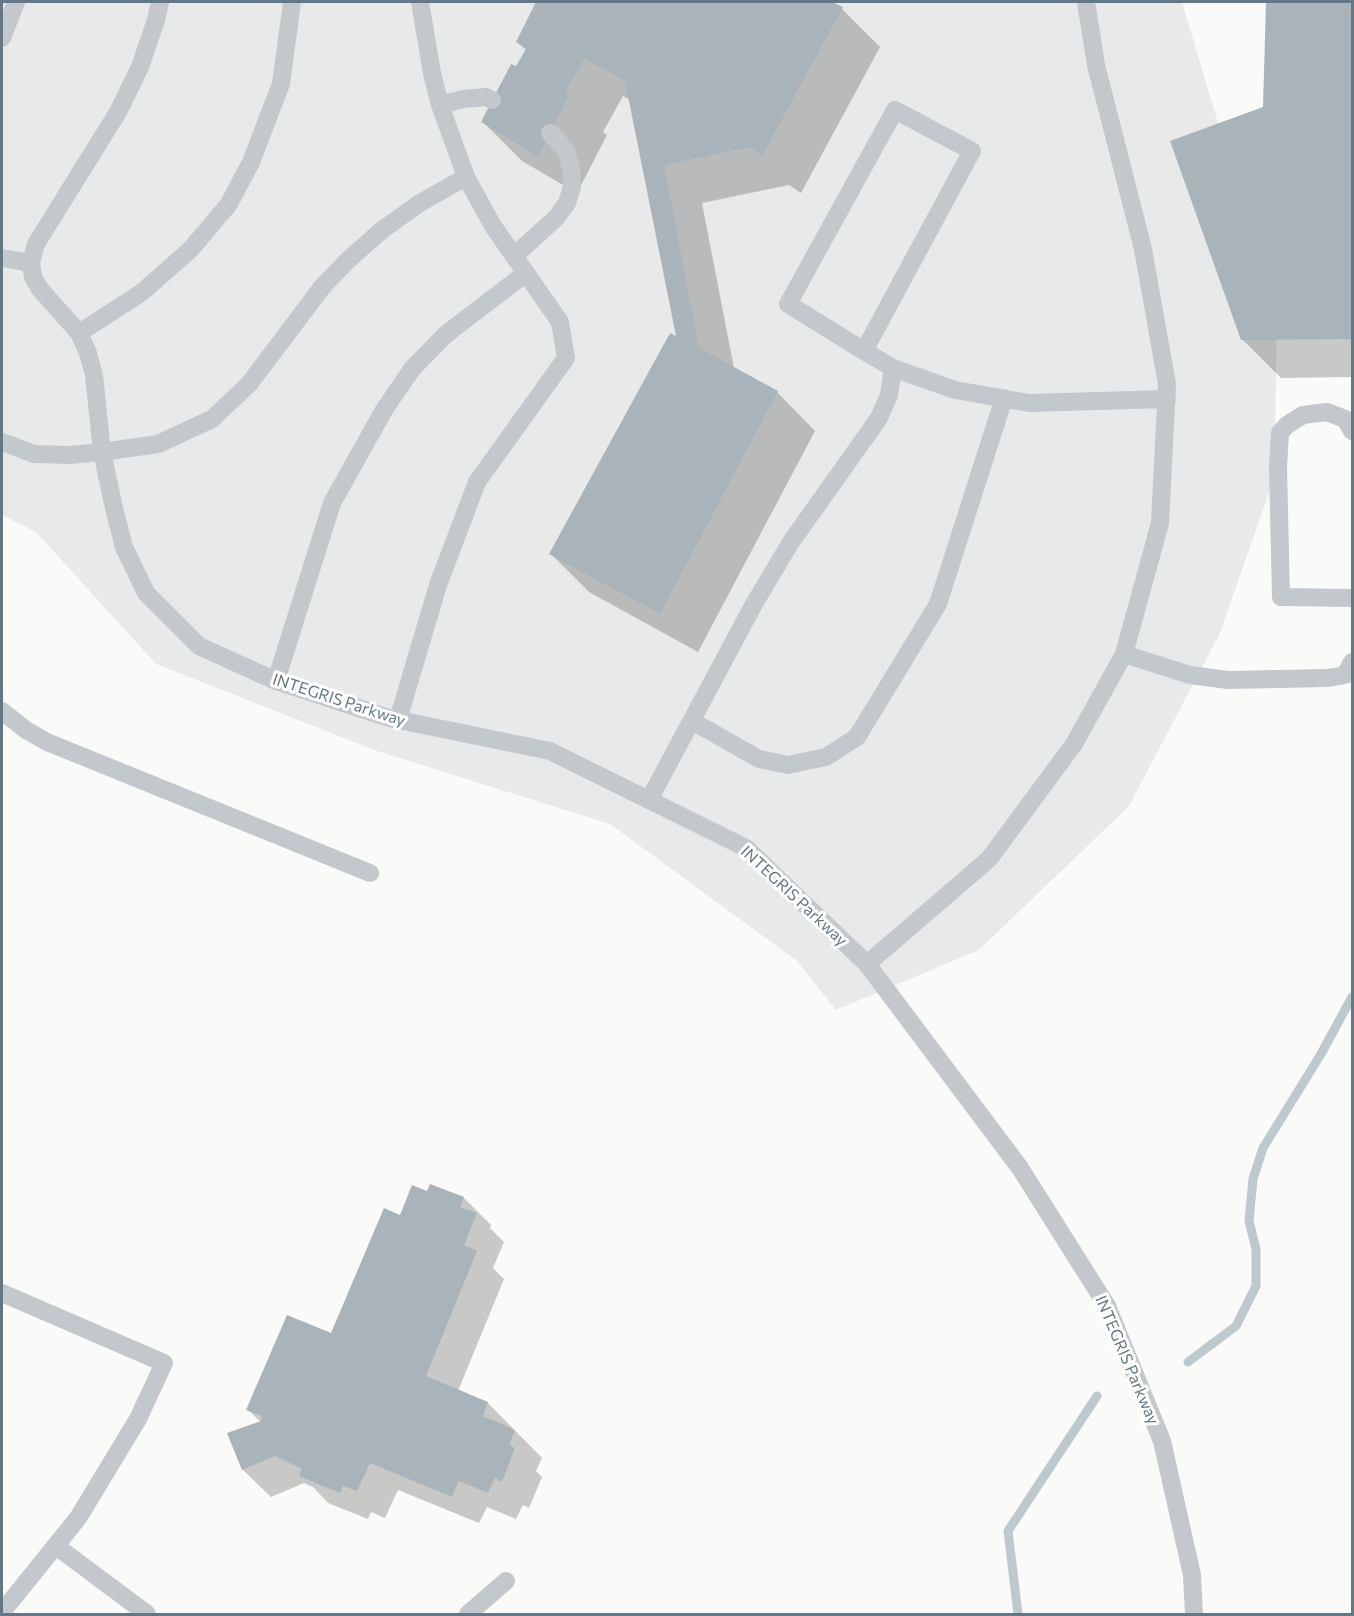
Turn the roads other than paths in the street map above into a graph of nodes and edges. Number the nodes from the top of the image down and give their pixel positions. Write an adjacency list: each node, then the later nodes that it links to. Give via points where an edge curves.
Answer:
1 (16, 2): 6 (lane)
2 (160, 2): 13 (lane, via 140,67 118,112 36,244)
3 (292, 2): 15 (lane, via 281,84 251,162 229,204 190,250 141,293)
4 (420, 2): 8 (lane)
5 (1086, 2): 19 (lane, via 1096,65 1143,249)
6 (2, 38)
7 (492, 100): 8 (lane, via 463,99)
8 (440, 105): 10 (lane)
9 (550, 132): 11 (lane, via 566,150 572,187 556,218)
10 (466, 177): 11 (lane); 22 (lane, via 420,203 348,260 323,286 249,384 212,419 158,444)
11 (514, 256): 14 (lane)
12 (2, 258): 13 (lane)
13 (31, 262): 15 (lane, via 39,289)
14 (525, 273): 26 (lane, via 445,335 412,369 384,410 332,503); 28 (lane, via 560,322 566,358 477,482 438,585)
15 (79, 333): 22 (lane, INTEGRIS Parkway, via 94,375)
16 (864, 351): 16 (lane, via 788,304 895,110 972,151); 17 (lane)
17 (893, 368): 18 (lane, via 955,390); 29 (lane, via 889,395 879,418 791,542)
18 (1004, 398): 19 (lane, via 1029,403); 29 (lane, via 938,604 856,737 825,757 788,765 759,759)
19 (1167, 399): 24 (lane, via 1160,523)
20 (1353, 431): 23 (lane, via 1345,419 1327,412 1303,416 1280,433 1278,467 1281,597)
21 (2, 442): 22 (lane, via 34,454)
22 (102, 452): 26 (lane, INTEGRIS Parkway, via 124,547 146,593 199,646)
23 (1353, 598)
24 (1124, 654): 25 (lane, via 1190,675 1228,680 1328,678 1345,675); 32 (lane, via 1074,744 989,860)
25 (1353, 662)
26 (276, 681): 28 (lane, INTEGRIS Parkway)
27 (2, 711): 31 (lane, via 46,742)
28 (398, 720): 30 (lane, INTEGRIS Parkway, via 550,752)
29 (692, 722): 30 (lane)
30 (649, 800): 32 (lane, INTEGRIS Parkway, via 746,848)
31 (370, 873)
32 (867, 964): 39 (lane, INTEGRIS Parkway, via 1020,1168 1107,1306 1162,1441 1192,1575)
33 (2, 1293): 34 (lane, via 164,1363 138,1419 78,1518)
34 (56, 1546): 36 (lane); 37 (lane)
35 (506, 1581): 38 (lane)
36 (2, 1612)
37 (147, 1614)
38 (468, 1614)
39 (1194, 1614)

